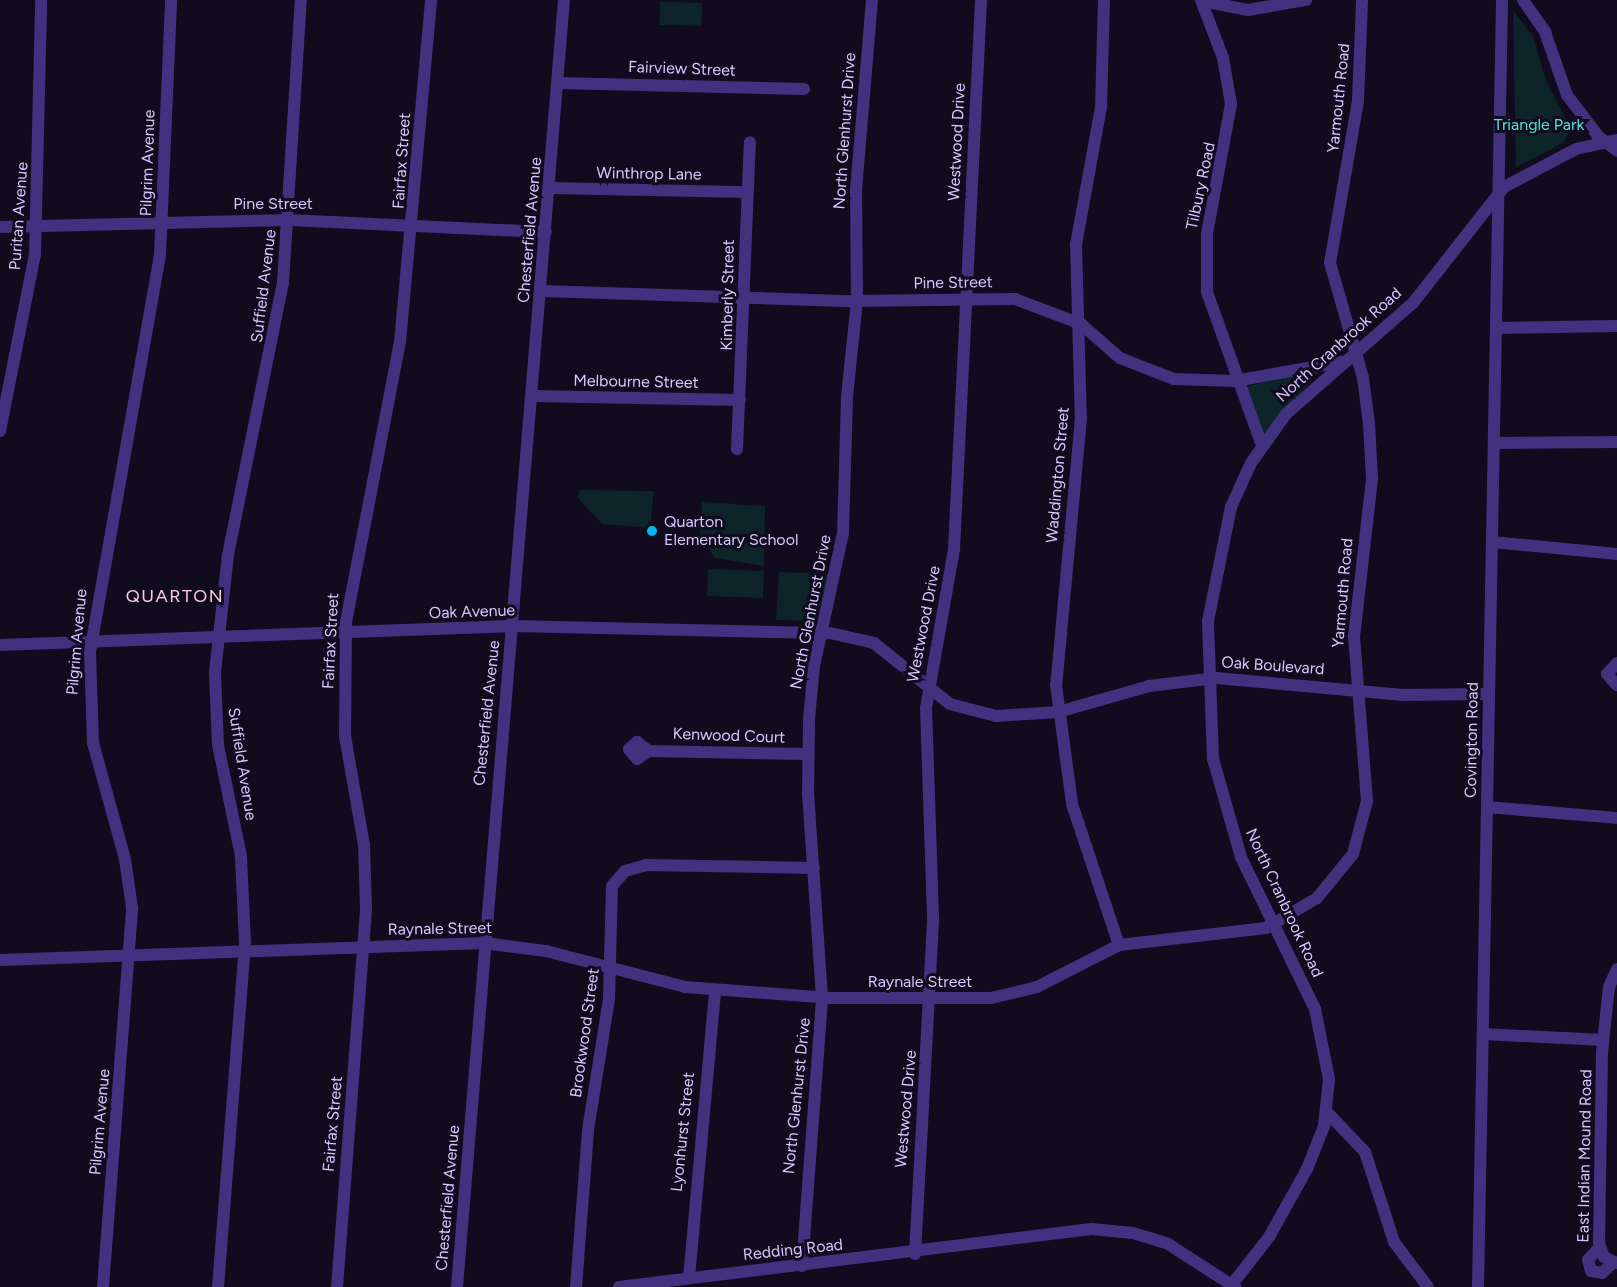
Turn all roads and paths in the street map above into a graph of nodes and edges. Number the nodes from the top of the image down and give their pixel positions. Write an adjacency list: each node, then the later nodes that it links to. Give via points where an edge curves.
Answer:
1 (41, 0): 26 (street, Puritan Avenue)
2 (171, 0): 24 (street, Pilgrim Avenue)
3 (301, 0): 23 (street, Suffield Avenue)
4 (431, 0): 25 (street, Fairfax Street)
5 (564, 0): 14 (street, Chesterfield Avenue)
6 (872, 0): 32 (street, North Glenhurst Drive, via 856,190)
7 (981, 0): 31 (street, Westwood Drive)
8 (1104, 0): 33 (street, Waddington Street, via 1101,107 1076,244)
9 (1202, 0): 10 (street, via 1256,10); 38 (street, Tilbury Road, via 1223,58 1231,104 1206,234 1207,285)
10 (1306, 0)
11 (1362, 0): 36 (street, Yarmouth Road, via 1355,122 1330,249 1333,286)
12 (1502, 0): 22 (street)
13 (1523, 0): 18 (street, via 1545,32 1567,95)
14 (558, 83): 15 (street, Fairview Street); 20 (street, Chesterfield Avenue)
15 (804, 89)
16 (1617, 140): 18 (street, North Cranbrook Road)
17 (750, 142): 21 (street, Kimberly Street)
18 (1603, 142): 19 (street); 22 (street, North Cranbrook Road, via 1536,167)
19 (1617, 151)
20 (550, 188): 21 (street, Winthrop Lane); 28 (street, Chesterfield Avenue)
21 (747, 192): 30 (street, Kimberly Street)
22 (1498, 194): 35 (street, Covington Road); 36 (street, North Cranbrook Road, via 1427,287)
23 (289, 220): 24 (street, Pine Street); 25 (street, Pine Street); 51 (street, Suffield Avenue, via 277,330 230,544)
24 (163, 221): 26 (street, Pine Street); 52 (street, Pilgrim Avenue, via 150,332 112,505)
25 (414, 224): 28 (street, Pine Street); 49 (street, Fairfax Street, via 393,386)
26 (37, 225): 27 (street, Pine Street); 41 (street, Puritan Avenue, via 26,312)
27 (0, 227)
28 (546, 232): 29 (street, Chesterfield Avenue)
29 (542, 291): 30 (street, Pine Street); 39 (street, Chesterfield Avenue)
30 (748, 296): 32 (street, Pine Street); 40 (street, Kimberly Street)
31 (969, 300): 32 (street, Pine Street); 33 (street, Pine Street, via 1022,300); 57 (street, Westwood Drive, via 954,549)
32 (857, 301): 50 (street, North Glenhurst Drive, via 847,397 842,542)
33 (1081, 324): 38 (street, Pine Street, via 1120,358 1155,374 1194,382); 60 (street, Waddington Street, via 1081,418 1058,635)
34 (1617, 326): 35 (street)
35 (1496, 328): 43 (street, Covington Road)
36 (1356, 351): 37 (street, North Cranbrook Road); 58 (street, Yarmouth Road, via 1367,396 1372,479 1355,610)
37 (1341, 362): 38 (street, Pine Street); 44 (street, North Cranbrook Road, via 1300,399)
38 (1235, 381): 44 (street, Tilbury Road)
39 (532, 396): 40 (street, Melbourne Street); 48 (street, Chesterfield Avenue)
40 (740, 400): 45 (street, Kimberly Street)
41 (0, 431)
42 (1617, 442): 43 (street)
43 (1494, 443): 46 (street, Covington Road)
44 (1262, 446): 55 (street, North Cranbrook Road, via 1236,495 1218,550)
45 (737, 449)
46 (1492, 542): 47 (street); 59 (street, Covington Road)
47 (1617, 555)
48 (513, 626): 49 (street, Oak Avenue); 50 (street, Oak Avenue); 67 (street, Chesterfield Avenue)
49 (345, 633): 51 (street, Oak Avenue); 69 (street, Fairfax Street, via 345,736 366,880)
50 (823, 633): 57 (street, Oak Avenue, via 874,643); 62 (street, North Glenhurst Drive, via 814,666)
51 (218, 637): 52 (street, Oak Avenue); 70 (street, Suffield Avenue, via 218,745 241,856)
52 (91, 642): 53 (street, Oak Avenue); 71 (street, Pilgrim Avenue, via 90,723 130,881)
53 (0, 645)
54 (1617, 663): 56 (street, via 1607,674)
55 (1207, 678): 58 (street, Oak Boulevard); 60 (street, Oak Boulevard, via 1149,686); 66 (street, North Cranbrook Road, via 1209,732 1222,800 1241,857)
56 (1617, 685)
57 (928, 687): 60 (street, Oak Boulevard, via 950,704 979,714); 78 (street, Westwood Drive)
58 (1356, 691): 59 (street, Oak Boulevard); 66 (street, Yarmouth Road, via 1367,801 1359,841 1332,884)
59 (1489, 694): 63 (street, Covington Road)
60 (1058, 712): 68 (street, Waddington Street, via 1077,823)
61 (649, 750): 62 (street, Kenwood Court)
62 (807, 754): 65 (street, North Glenhurst Drive)
63 (1487, 807): 64 (street); 79 (street, Covington Road)
64 (1617, 818)
65 (814, 868): 74 (street, Brookwood Street, via 631,867 610,894); 76 (street, North Glenhurst Drive)
66 (1274, 924): 68 (street, Yarmouth Road, via 1232,936); 81 (street, North Cranbrook Road, via 1321,1026 1328,1068)
67 (484, 943): 69 (street, Raynale Street); 74 (street, Raynale Street, via 546,951); 91 (street, Chesterfield Avenue)
68 (1119, 945): 77 (street, Yarmouth Road, via 1037,987)
69 (364, 946): 70 (street, Raynale Street); 90 (street, Fairfax Street)
70 (245, 951): 71 (street, Raynale Street); 89 (street, Suffield Avenue)
71 (130, 955): 72 (street, Raynale Street); 88 (street, Pilgrim Avenue)
72 (0, 960)
73 (1617, 969): 80 (street, East Indian Mound Road)
74 (611, 971): 75 (street, Raynale Street); 92 (street, Brookwood Street, via 588,1130)
75 (715, 990): 76 (street, Raynale Street); 86 (street, Lyonhurst Street)
76 (822, 998): 78 (street, Raynale Street); 85 (street, North Glenhurst Drive)
77 (982, 998): 78 (street, Raynale Street)
78 (930, 999): 83 (street, Westwood Drive)
79 (1483, 1034): 80 (street); 95 (street, Covington Road)
80 (1604, 1040): 82 (street, East Indian Mound Road)
81 (1326, 1111): 87 (street, North Cranbrook Road, via 1295,1194); 94 (street, via 1365,1152 1394,1242)
82 (1599, 1248): 84 (street, East Indian Mound Road); 84 (street, via 1588,1260 1591,1271 1602,1273)
83 (915, 1254): 85 (street, Redding Road); 87 (street, Redding Road, via 1073,1230 1119,1231 1180,1249)
84 (1616, 1262)
85 (802, 1266): 86 (street, Redding Road)
86 (689, 1278): 93 (street, Redding Road)
87 (1232, 1286)
88 (103, 1287)
89 (218, 1287)
90 (337, 1287)
91 (457, 1287)
92 (576, 1287)
93 (619, 1287)
94 (1428, 1287)
95 (1478, 1287)

